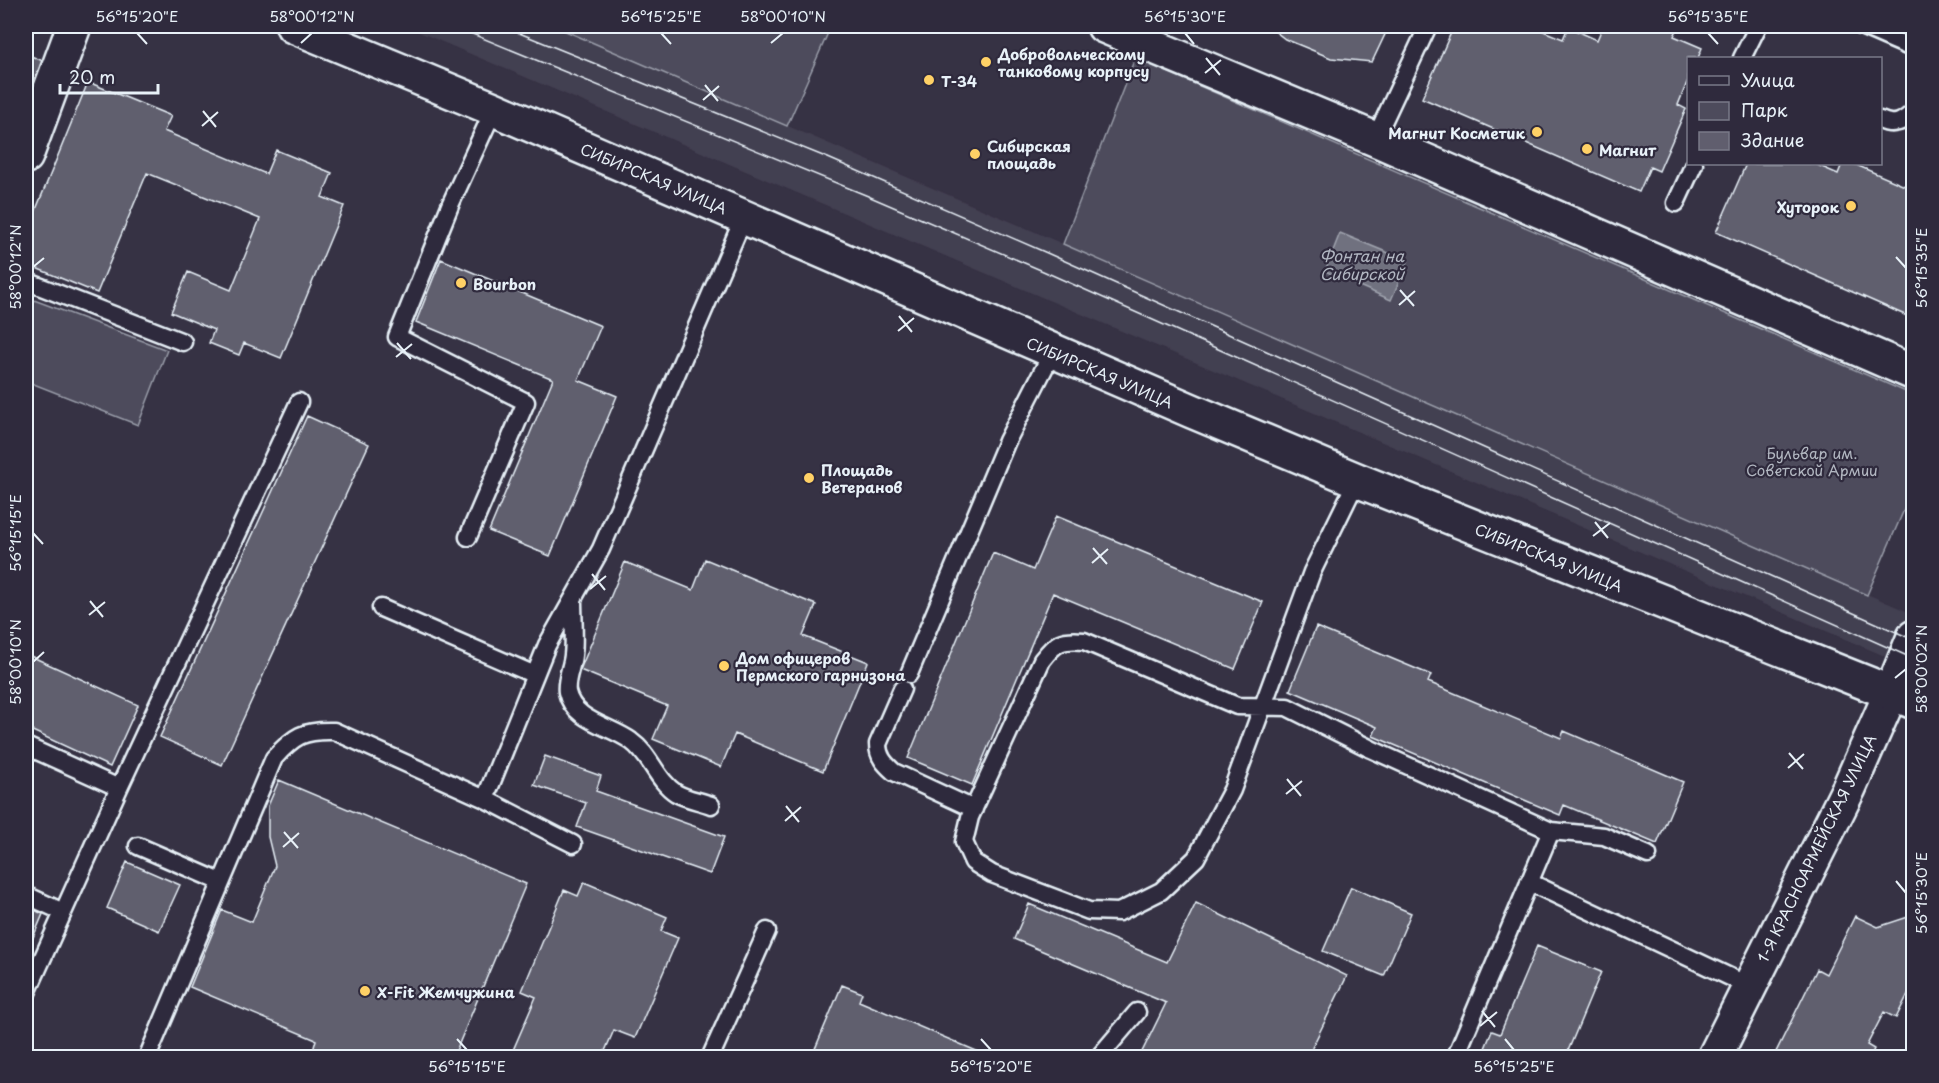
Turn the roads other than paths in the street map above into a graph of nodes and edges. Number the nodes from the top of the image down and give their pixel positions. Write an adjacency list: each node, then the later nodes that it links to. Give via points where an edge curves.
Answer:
1 (293, 26): 9 (main road, СИБИРСКАЯ УЛИЦА)
2 (1104, 26): 12 (main road)
3 (1428, 26): 12 (lane)
4 (1758, 26): 8 (lane)
5 (1862, 26): 7 (lane)
6 (70, 37): 13 (main road)
7 (1914, 48)
8 (1744, 57)
9 (494, 109): 16 (main road, СИБИРСКАЯ УЛИЦА); 23 (lane, via 397,337 526,402)
10 (1914, 111): 11 (lane, via 1897,124)
11 (1882, 120)
12 (1375, 139): 20 (main road)
13 (26, 156)
14 (1694, 165): 15 (lane)
15 (1676, 202)
16 (744, 217): 19 (main road, СИБИРСКАЯ УЛИЦА); 24 (lane, via 601,549)
17 (26, 281): 18 (lane)
18 (183, 342)
19 (1053, 351): 22 (main road, СИБИРСКАЯ УЛИЦА); 34 (lane, via 1007,441 878,744 878,754 894,772)
20 (1914, 374)
21 (299, 402): 31 (lane)
22 (1357, 480): 28 (main road, СИБИРСКАЯ УЛИЦА); 29 (lane, via 1312,572)
23 (468, 537)
24 (573, 599): 27 (lane, via 547,645); 33 (lane, via 573,656 567,692 573,706 584,717 632,741 677,794)
25 (381, 608): 27 (lane)
26 (1914, 637): 28 (main road, 1-Я КРАСНОАРМЕЙСКАЯ УЛИЦА)
27 (536, 675): 32 (lane)
28 (1902, 697): 44 (main road, 1-Я КРАСНОАРМЕЙСКАЯ УЛИЦА, via 1849,788)
29 (1263, 706): 34 (lane, via 1237,706 1084,641 1067,640 1053,646 1042,660); 34 (lane, via 1232,790 1196,858 1161,891 1119,912 1089,911 992,874 974,862 964,842); 35 (lane, via 1287,707)
30 (26, 746): 31 (lane)
31 (119, 788): 42 (lane)
32 (485, 799): 36 (lane); 39 (lane, via 334,731 314,730 290,740 274,758)
33 (711, 805)
34 (974, 809)
35 (1551, 831): 38 (lane, via 1604,836); 40 (lane)
36 (573, 844)
37 (138, 846): 39 (lane)
38 (1648, 855)
39 (221, 882): 47 (lane)
40 (1529, 882): 44 (lane); 50 (lane)
41 (26, 895): 42 (lane)
42 (63, 912): 45 (lane)
43 (767, 931): 48 (lane)
44 (1749, 986): 51 (main road, 1-Я КРАСНОАРМЕЙСКАЯ УЛИЦА)
45 (26, 995)
46 (1137, 1012): 49 (lane)
47 (147, 1058)
48 (710, 1058)
49 (1098, 1058)
50 (1455, 1058)
51 (1714, 1058)

